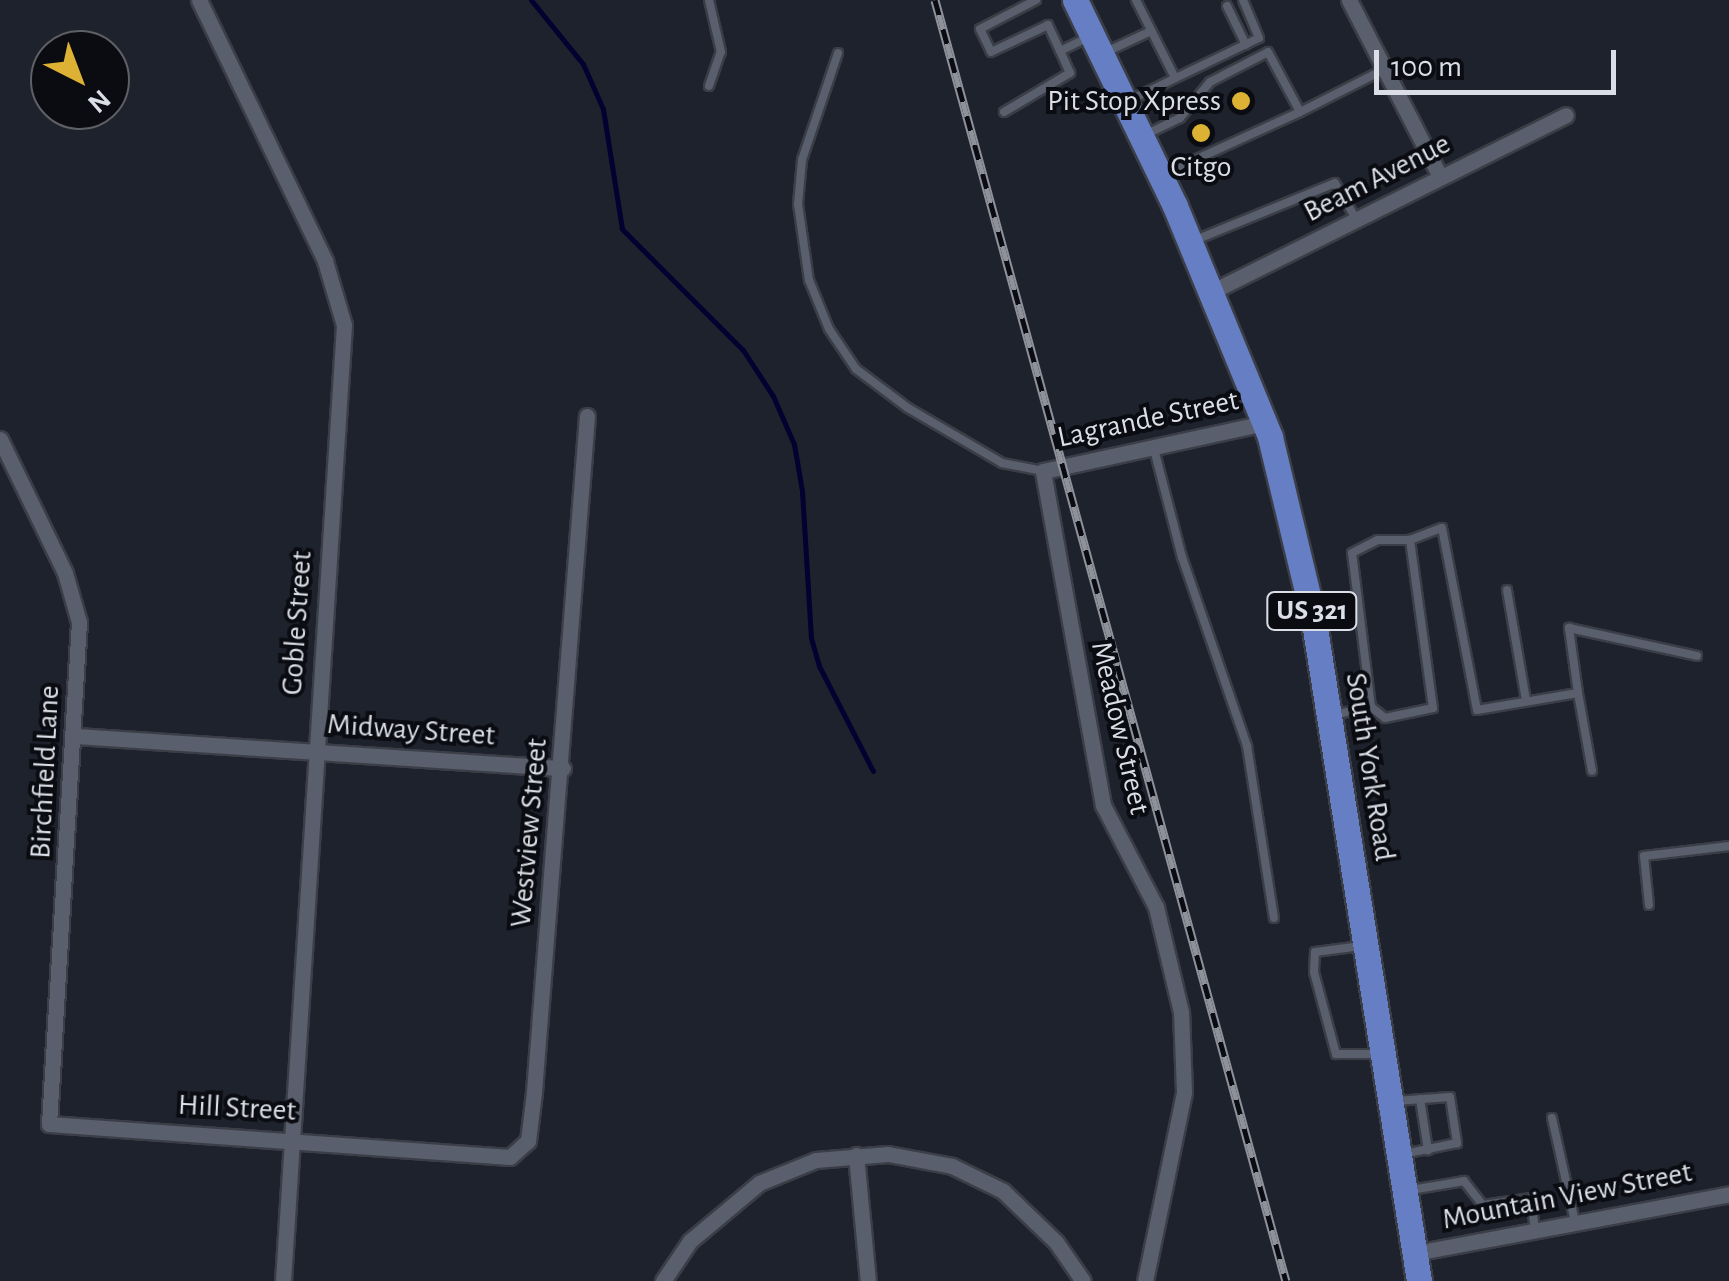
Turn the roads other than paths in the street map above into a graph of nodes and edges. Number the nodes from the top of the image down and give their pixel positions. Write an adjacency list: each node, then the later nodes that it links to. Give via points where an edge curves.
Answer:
1 (199, 0): 40 (street, Goble Street, via 325,261 344,325)
2 (710, 0): 16 (lane, via 720,52)
3 (1036, 0): 12 (lane, via 980,29 991,52 1048,25)
4 (1136, 0): 9 (lane)
5 (1243, 0): 11 (lane, via 1259,38)
6 (1349, 0): 14 (street)
7 (1081, 2): 10 (main road, South York Road / US 321)
8 (1227, 6): 11 (lane)
9 (1152, 31): 10 (lane); 15 (lane)
10 (1098, 44): 12 (lane); 17 (main road, South York Road / US 321)
11 (1246, 45): 15 (lane)
12 (1060, 51): 18 (lane, via 1070,73)
13 (838, 53): 31 (lane, via 802,160 798,204 810,280 829,328 856,369 908,408 1002,463)
14 (1385, 69): 19 (lane); 23 (street)
15 (1175, 78): 17 (lane)
16 (708, 86)
17 (1127, 102): 21 (main road, South York Road / US 321)
18 (1004, 112)
19 (1300, 112): 21 (lane, via 1268,52 1210,82 1180,118); 22 (lane)
20 (1566, 115): 23 (street, Beam Avenue)
21 (1143, 136): 22 (main road, South York Road / US 321)
22 (1162, 175): 25 (main road, South York Road / US 321)
23 (1440, 176): 24 (street, Beam Avenue)
24 (1356, 219): 25 (lane, via 1335,183); 26 (street, Beam Avenue)
25 (1191, 241): 26 (main road, South York Road / US 321)
26 (1214, 291): 28 (main road, South York Road / US 321)
27 (588, 416): 41 (street, Westview Street)
28 (1265, 423): 30 (street, Lagrande Street); 38 (main road, South York Road / US 321, via 1295,530)
29 (0, 439): 39 (street, Birchfield Lane, via 76,604)
30 (1153, 445): 31 (street, Lagrande Street); 45 (lane, via 1182,557 1247,746)
31 (1043, 471): 66 (street, Meadow Street, via 1103,806 1156,907 1183,1026 1184,1092)
32 (1410, 540): 36 (lane, via 1442,528 1477,710); 37 (lane, via 1378,540 1352,553); 37 (lane, via 1433,708 1385,718)
33 (1508, 590): 36 (lane)
34 (1697, 656): 35 (lane, via 1570,628)
35 (1578, 693): 36 (lane); 42 (lane)
36 (1526, 700)
37 (1371, 707): 38 (lane)
38 (1329, 716): 46 (main road, South York Road / US 321)
39 (76, 736): 40 (street, Midway Street); 51 (street, Birchfield Lane)
40 (316, 750): 41 (street, Midway Street); 52 (street, Goble Street)
41 (564, 768): 54 (street, Westview Street, via 528,1140 510,1157)
42 (1592, 771)
43 (1729, 846): 44 (lane, via 1644,856)
44 (1649, 905)
45 (1274, 918)
46 (1366, 946): 47 (main road, South York Road / US 321); 47 (lane, via 1315,952 1314,972 1336,1054)
47 (1383, 1053): 49 (main road, South York Road / US 321)
48 (1420, 1099): 49 (lane); 53 (lane); 53 (lane, via 1450,1097 1457,1143)
49 (1391, 1102): 56 (main road, South York Road / US 321)
50 (1552, 1118): 59 (lane)
51 (48, 1124): 52 (street, Hill Street)
52 (291, 1138): 54 (street, Hill Street); 63 (street, Goble Street)
53 (1428, 1150): 56 (lane)
54 (422, 1153)
55 (856, 1155): 62 (street, via 799,1164 759,1183 690,1241); 64 (street); 65 (street, via 918,1158 1003,1192 1033,1216)
56 (1399, 1155): 57 (main road, South York Road / US 321)
57 (1405, 1191): 60 (lane, via 1464,1181 1483,1206 1531,1198); 61 (main road, South York Road / US 321)
58 (1729, 1194): 59 (street, Mountain View Street)
59 (1575, 1222): 60 (street, Mountain View Street)
60 (1535, 1230): 61 (street, Mountain View Street)
61 (1415, 1253): 67 (main road, South York Road / US 321)
62 (661, 1280)
63 (283, 1281)
64 (868, 1281)
65 (1083, 1281)
66 (1145, 1281)
67 (1419, 1281)

